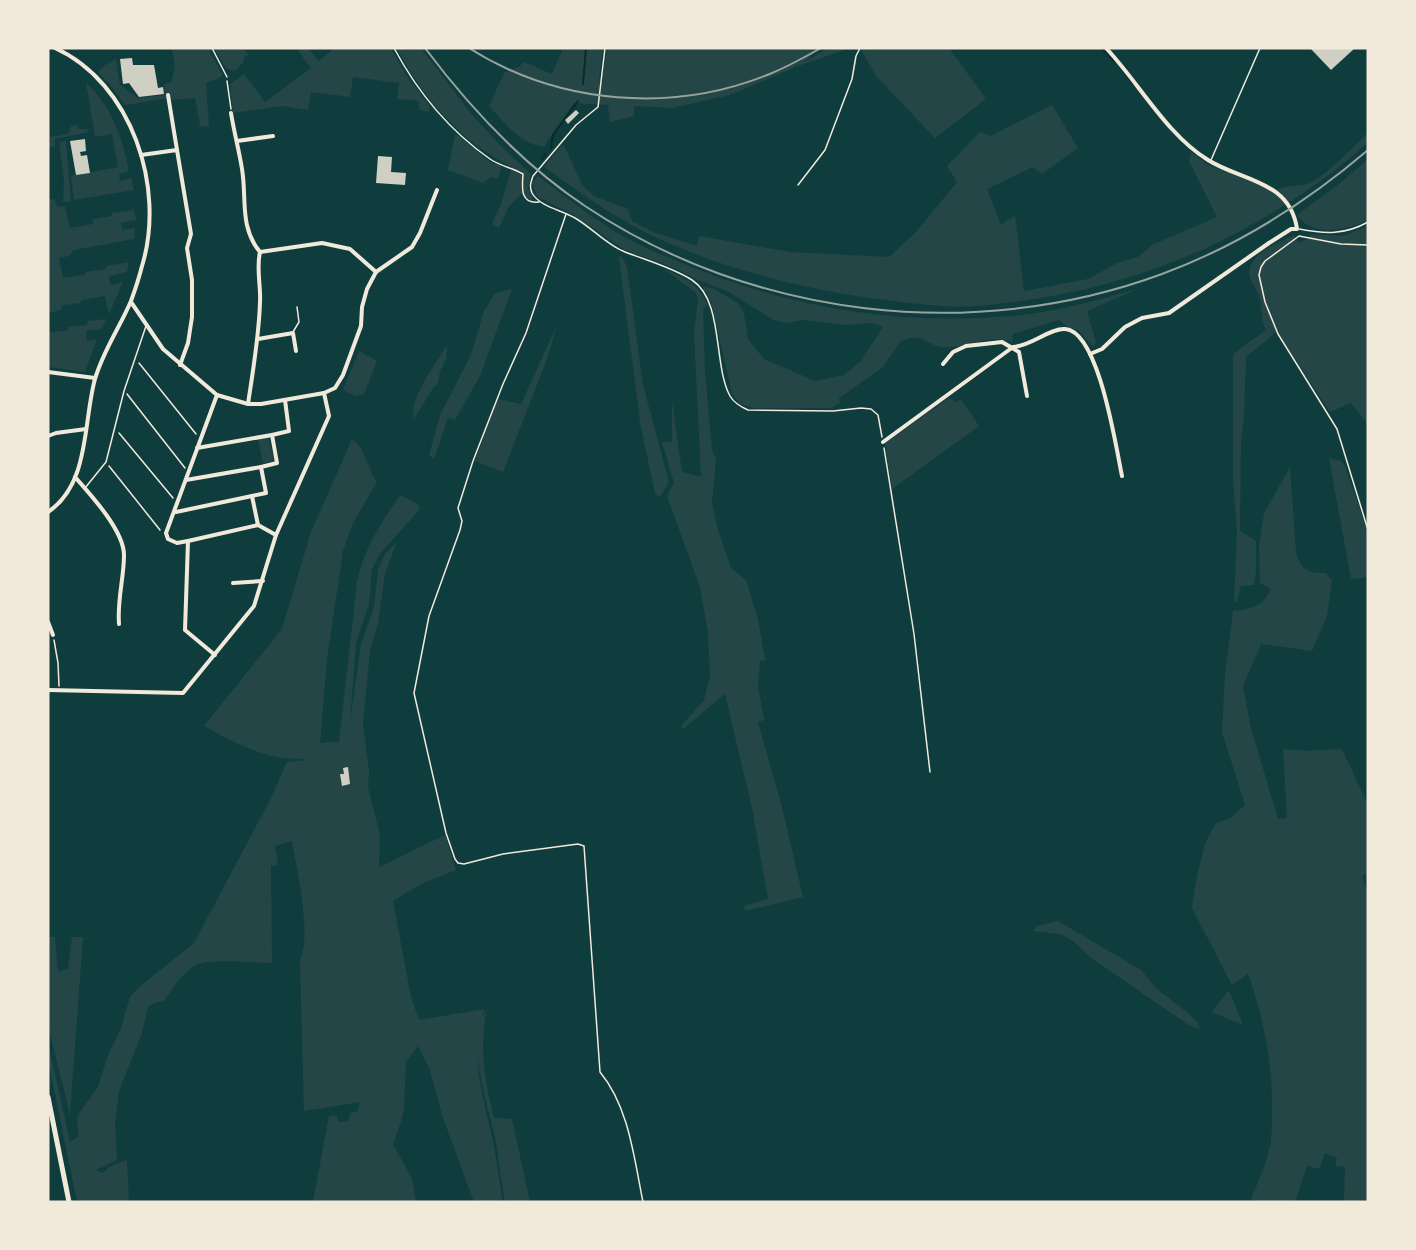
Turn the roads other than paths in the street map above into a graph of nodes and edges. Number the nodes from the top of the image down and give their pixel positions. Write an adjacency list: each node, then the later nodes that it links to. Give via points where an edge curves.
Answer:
1 (55, 48): 11 (street, via 107,87 129,123)
2 (212, 48): 5 (lane)
3 (1106, 48): 12 (street, via 1178,135)
4 (1260, 48): 12 (lane)
5 (227, 77)
6 (168, 95): 10 (street)
7 (231, 113): 9 (street)
8 (273, 136): 9 (street)
9 (237, 141): 16 (street, via 243,173 243,209 253,244)
10 (177, 150): 11 (street); 27 (street, via 191,234 187,248 192,289 188,343)
11 (141, 155): 18 (street, via 148,194 148,224 143,264)
12 (1210, 162): 15 (street, via 1273,189 1296,218)
13 (437, 190): 17 (street, via 412,247)
14 (1368, 222): 15 (lane, via 1341,233)
15 (1297, 229): 25 (street, via 1269,243 1169,313 1142,318)
16 (260, 252): 17 (street, via 321,243 350,249); 22 (street)
17 (376, 272): 30 (street, via 367,289 361,326 343,375 335,388)
18 (131, 301): 20 (street); 29 (street)
19 (297, 307): 21 (lane, via 299,322)
20 (146, 326): 27 (street); 44 (lane, via 106,462)
21 (292, 333): 22 (street); 24 (street)
22 (258, 339): 34 (street)
23 (1013, 347): 25 (street, via 1067,329 1081,338); 26 (street, via 1002,342 966,346 953,352); 32 (street, via 1019,352); 38 (street)
24 (296, 351)
25 (1090, 354): 41 (street, via 1103,387)
26 (943, 364)
27 (180, 365): 31 (street)
28 (48, 372): 29 (street)
29 (95, 378): 35 (street)
30 (324, 393): 33 (street); 49 (street, via 329,416)
31 (217, 395): 34 (street); 39 (street)
32 (1027, 396)
33 (285, 400): 34 (street); 36 (street, via 289,431)
34 (248, 404)
35 (86, 429): 37 (street); 42 (street)
36 (272, 435): 39 (street); 40 (street, via 277,463)
37 (48, 436)
38 (883, 442)
39 (197, 448): 43 (street)
40 (261, 467): 43 (street); 45 (street, via 266,493)
41 (1122, 476)
42 (75, 477): 44 (street); 46 (street)
43 (186, 480): 47 (street)
44 (85, 488): 54 (street, via 120,535 124,553)
45 (252, 496): 47 (street); 48 (street)
46 (48, 512)
47 (175, 512): 50 (street, via 166,533 168,539 177,543)
48 (258, 525): 49 (street); 50 (street)
49 (276, 535): 51 (street)
50 (188, 541): 56 (street, via 185,630)
51 (264, 581): 52 (street); 56 (street, via 254,606)
52 (233, 582)
53 (48, 622): 55 (street)
54 (119, 624)
55 (53, 635)
56 (215, 655): 57 (street, via 183,693)
57 (48, 690)
58 (48, 1097): 59 (main road)
59 (69, 1202)

